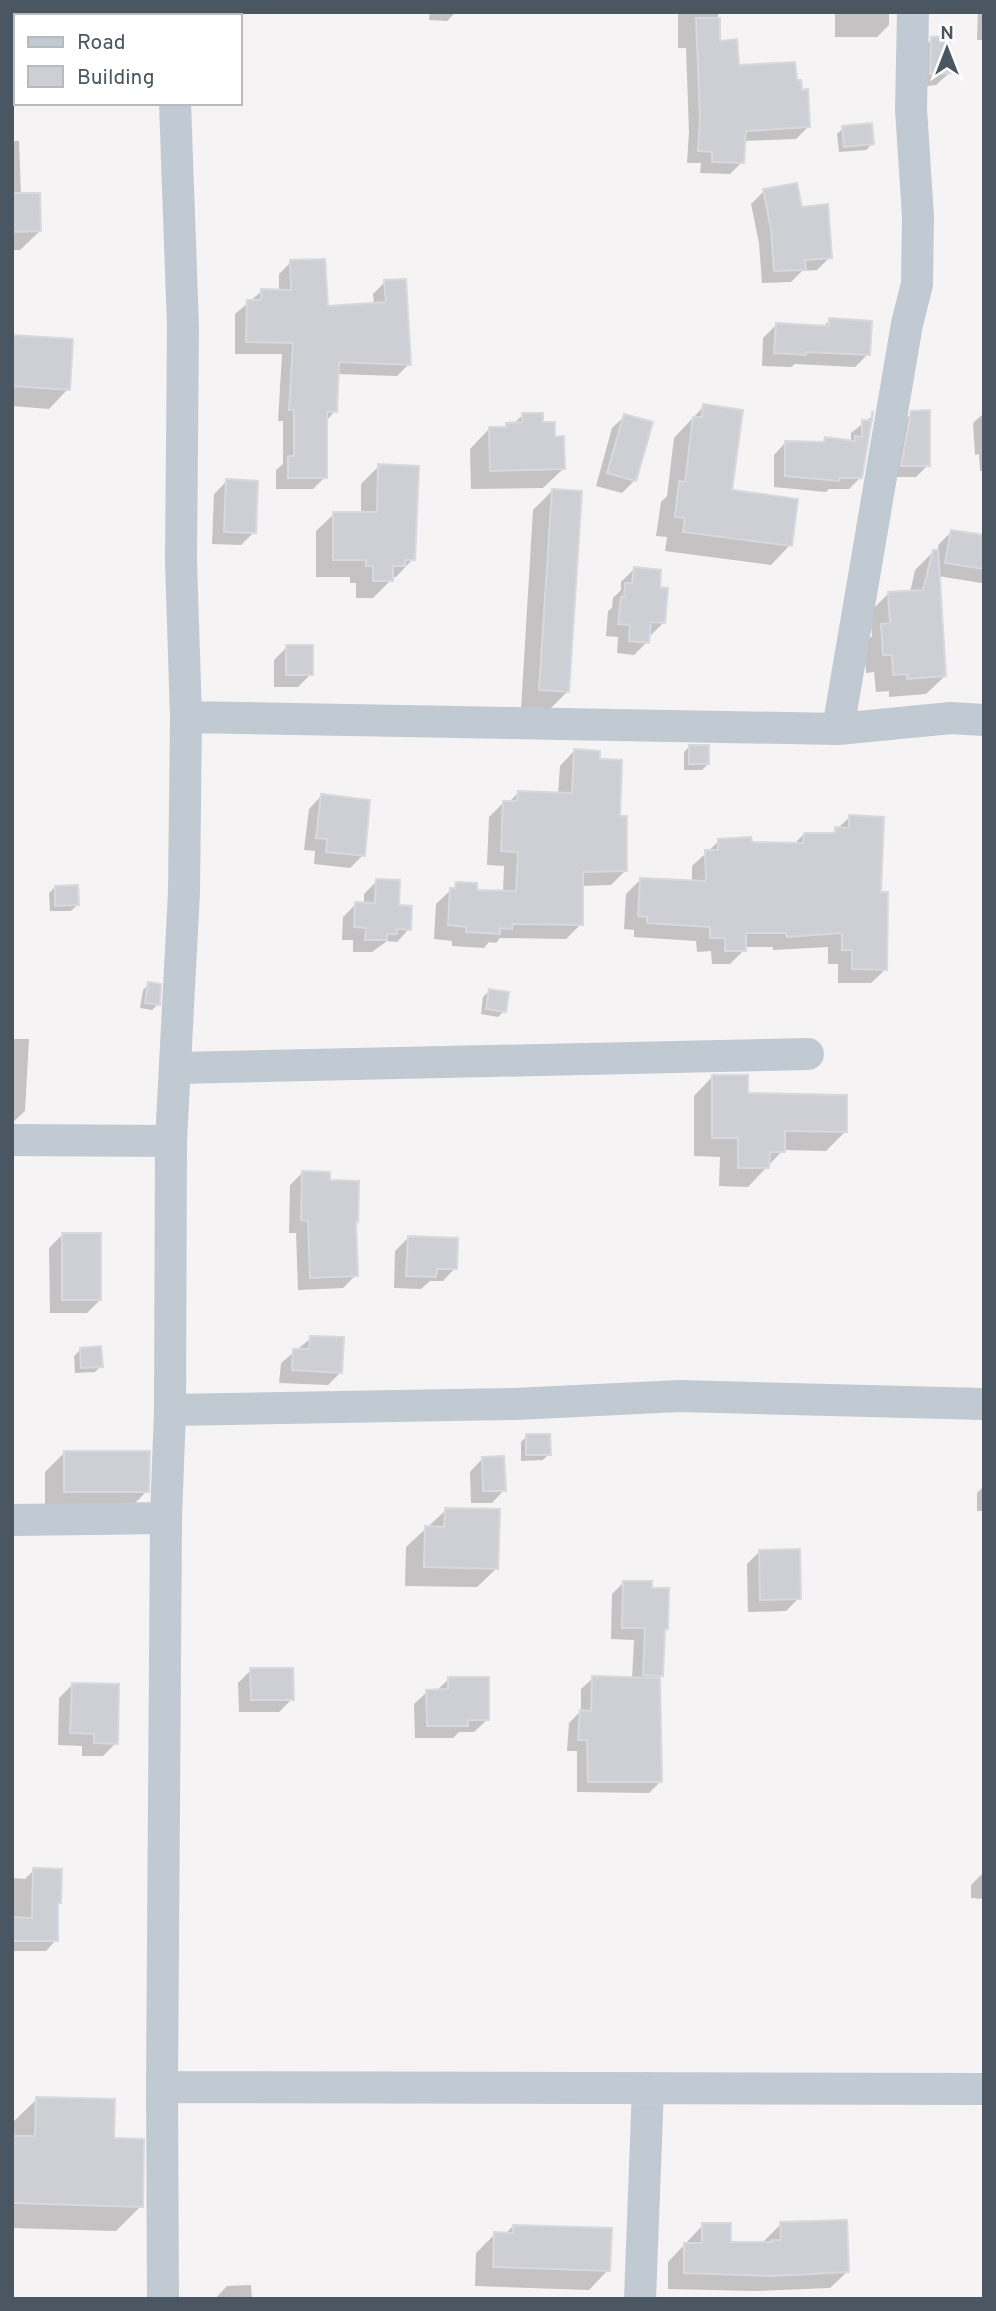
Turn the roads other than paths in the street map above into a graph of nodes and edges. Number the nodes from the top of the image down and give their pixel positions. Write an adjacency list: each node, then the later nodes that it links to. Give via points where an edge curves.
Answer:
1 (913, 12): 5 (street, via 917,284)
2 (175, 105): 3 (street, via 183,327 181,561)
3 (186, 717): 5 (street); 7 (street)
4 (984, 720): 5 (street, via 951,718)
5 (838, 729)
6 (808, 1054): 7 (street)
7 (175, 1068): 9 (street)
8 (12, 1140): 9 (street)
9 (171, 1141): 11 (street)
10 (984, 1404): 11 (street, via 680,1396)
11 (170, 1410): 12 (street)
12 (166, 1518): 13 (street); 14 (street)
13 (12, 1520)
14 (162, 2087): 15 (street); 17 (street)
15 (648, 2088): 16 (street); 18 (street)
16 (984, 2089)
17 (163, 2299)
18 (640, 2299)

